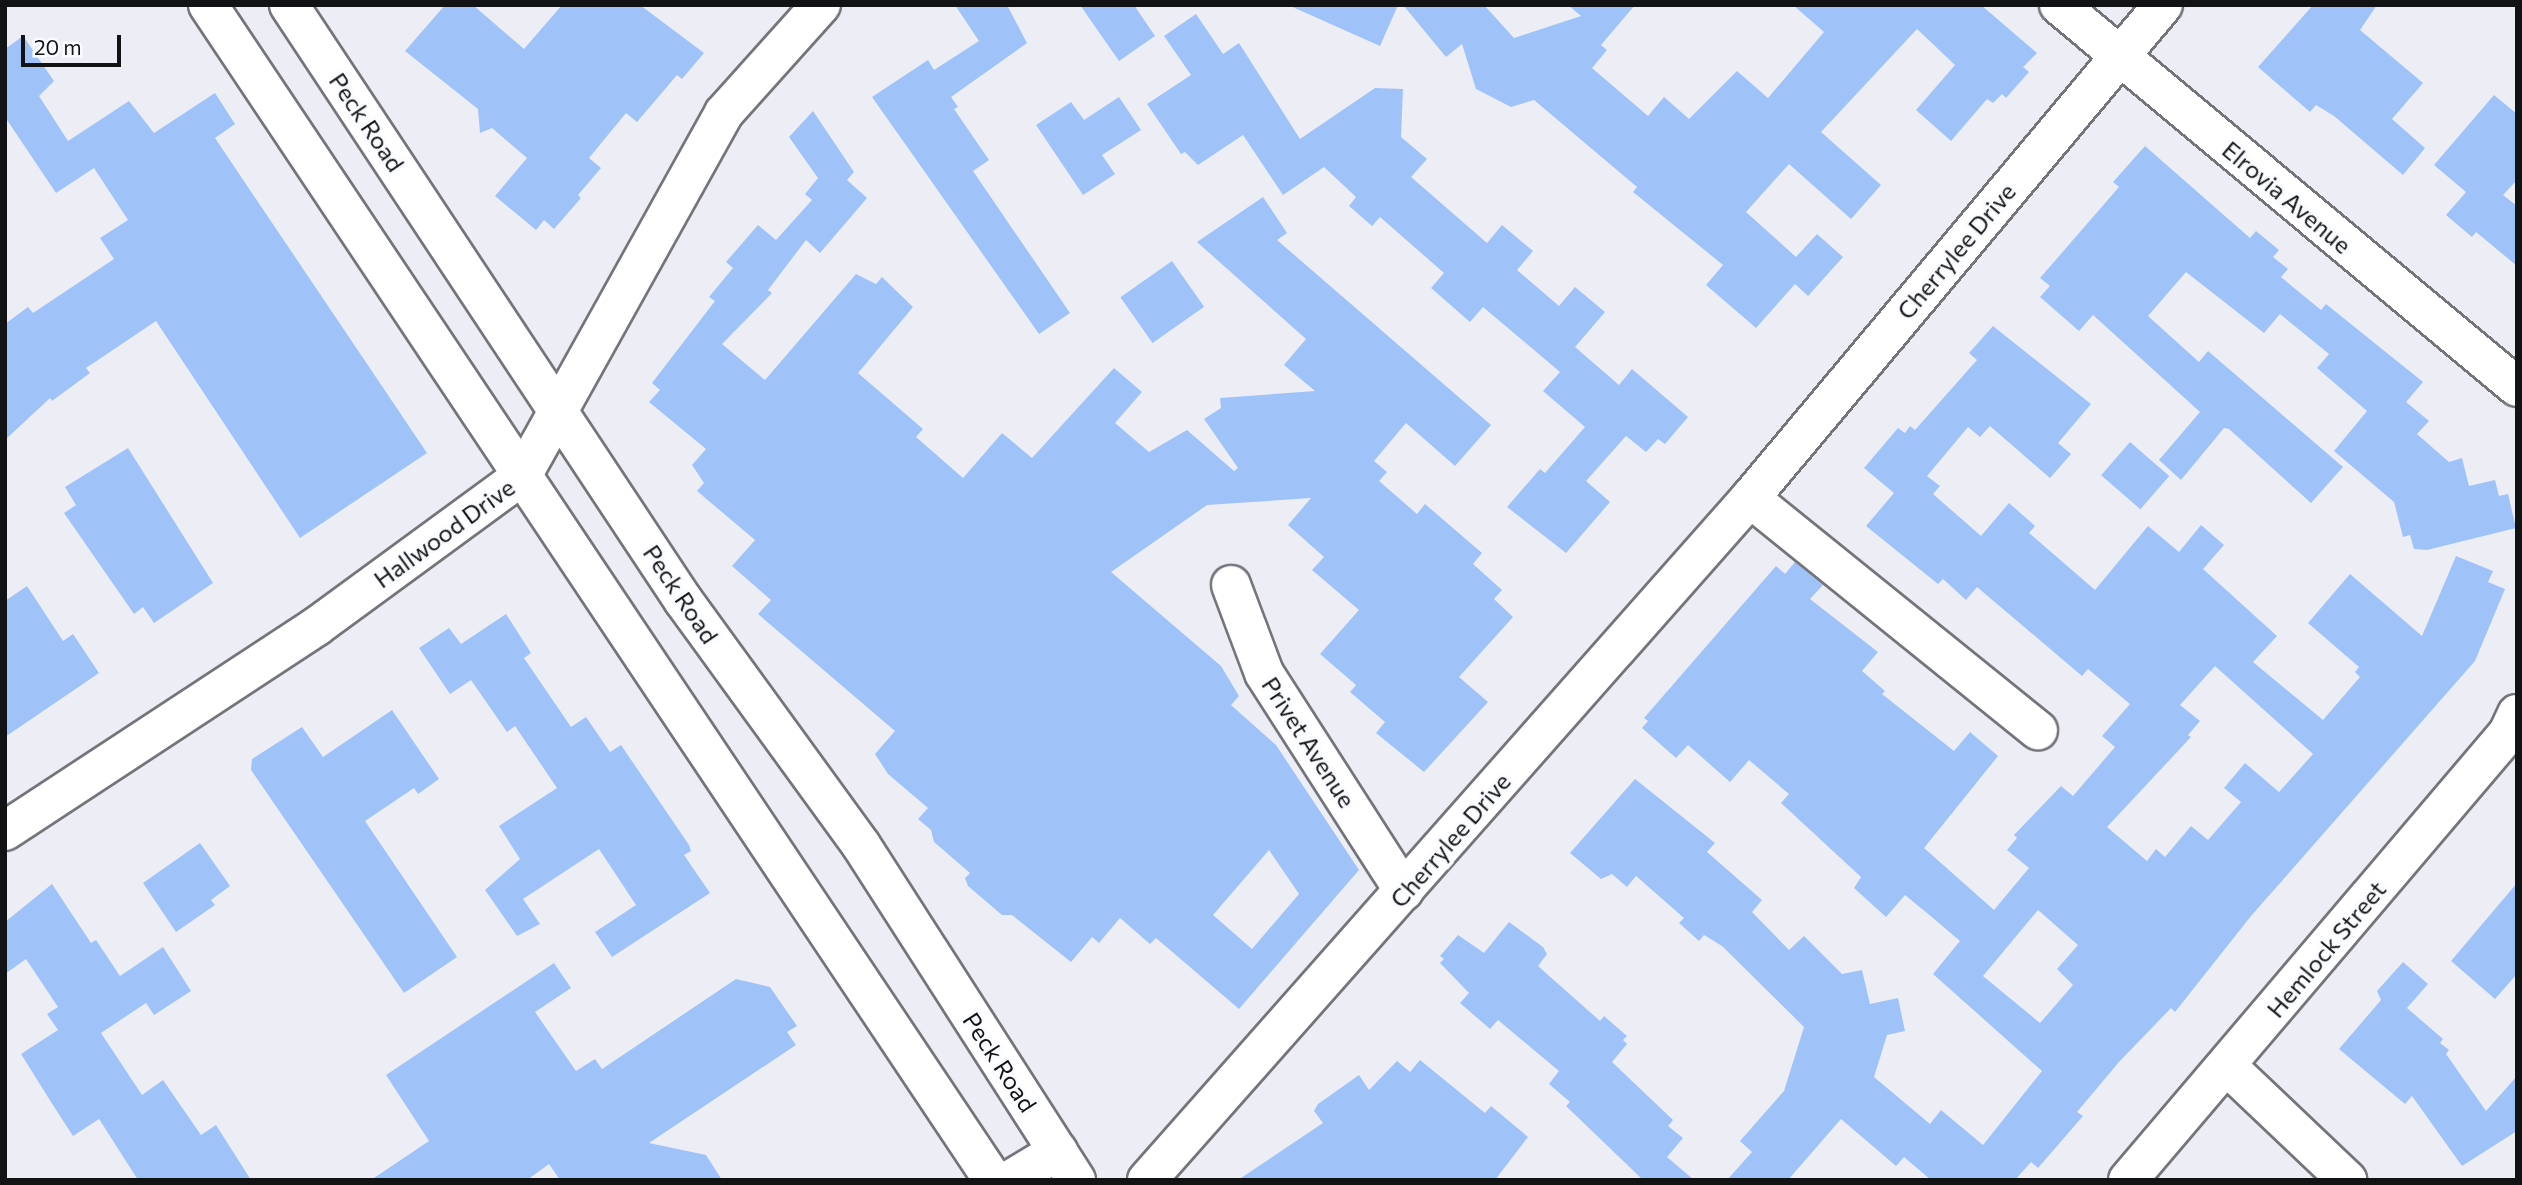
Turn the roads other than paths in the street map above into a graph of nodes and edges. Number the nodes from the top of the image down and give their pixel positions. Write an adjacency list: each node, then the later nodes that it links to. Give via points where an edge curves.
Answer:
1 (208, 5): 9 (street)
2 (289, 5): 8 (street, Peck Road)
3 (821, 5): 8 (street, Hallwood Drive, via 724,113)
4 (2059, 5): 6 (street, Elrovia Avenue)
5 (2163, 5): 6 (street, Cherrylee Drive)
6 (2118, 58): 7 (street, Elrovia Avenue); 10 (street, Cherrylee Drive)
7 (2517, 387)
8 (558, 410): 9 (street, Hallwood Drive); 17 (street, Peck Road, via 683,600 861,845)
9 (522, 476): 14 (street, Hallwood Drive, via 317,626); 18 (street)
10 (1750, 498): 13 (street); 15 (street, Cherrylee Drive)
11 (1231, 585): 15 (street, Privet Avenue, via 1264,673)
12 (2517, 714): 16 (street, Hemlock Street, via 2508,733)
13 (2038, 730)
14 (5, 831)
15 (1404, 891): 20 (street, Cherrylee Drive)
16 (2227, 1066): 21 (street, Hemlock Street); 22 (street)
17 (1067, 1165): 19 (street)
18 (993, 1180)
19 (1010, 1180)
20 (1147, 1180)
21 (2128, 1180)
22 (2347, 1180)

